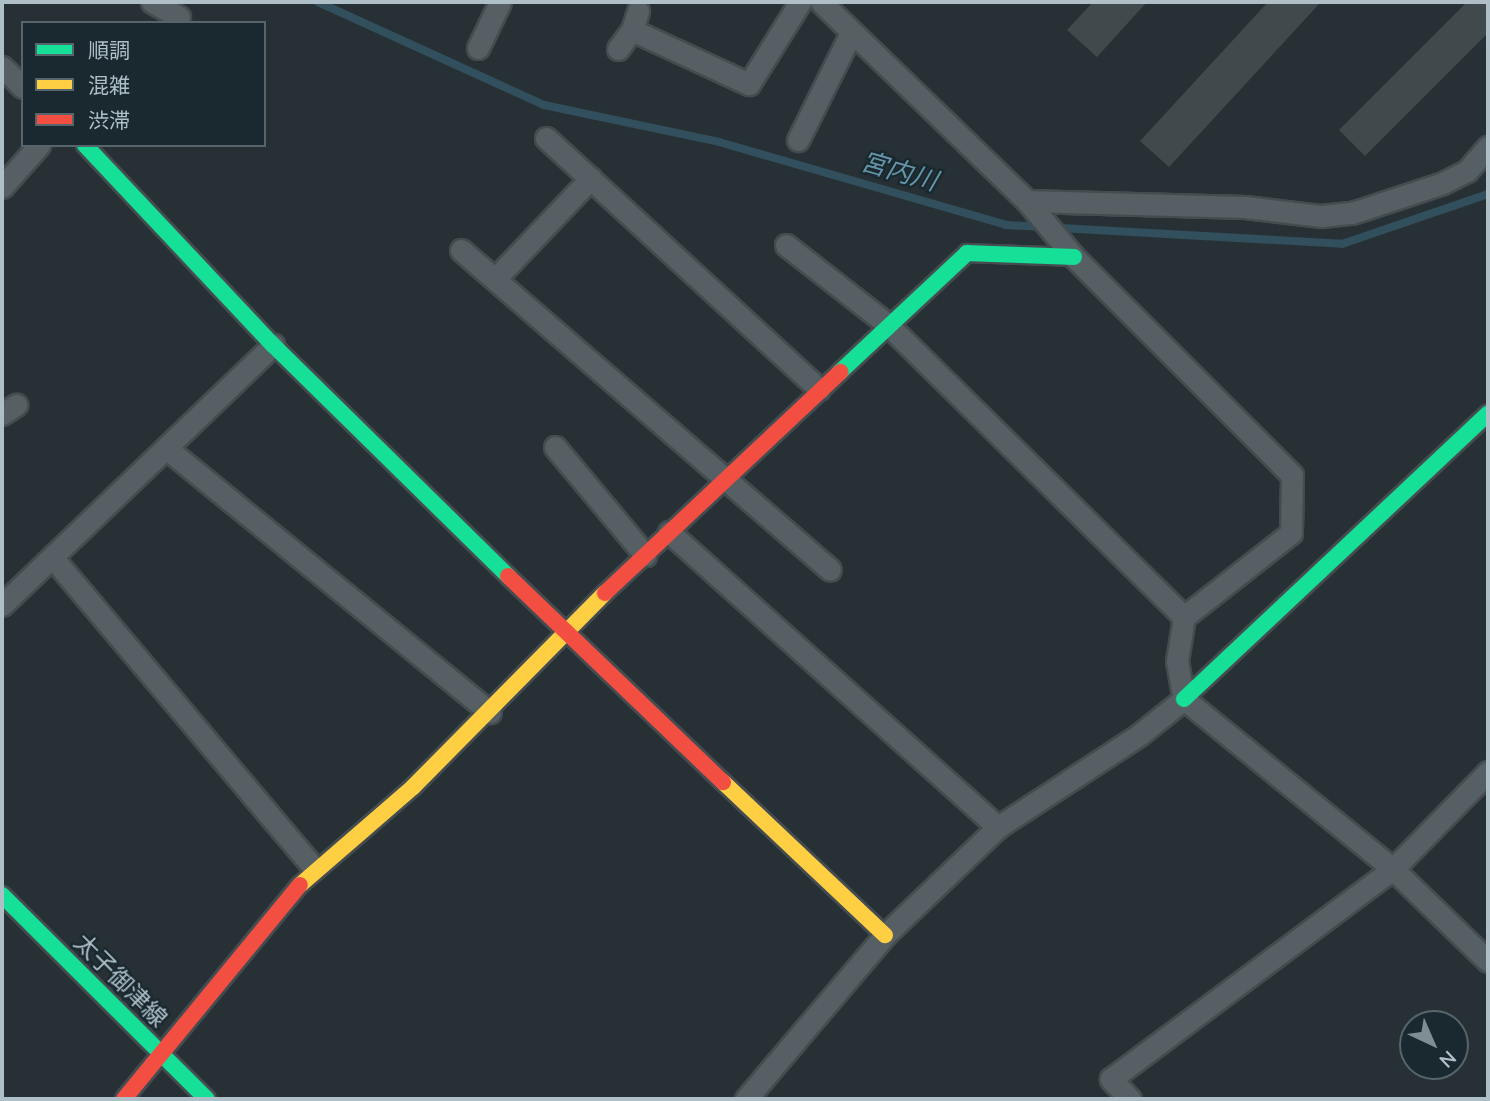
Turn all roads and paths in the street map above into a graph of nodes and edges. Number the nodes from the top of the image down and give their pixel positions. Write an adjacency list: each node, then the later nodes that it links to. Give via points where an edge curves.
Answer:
1 (152, 2): 5 (street)
2 (500, 2): 7 (street)
3 (800, 2): 8 (street, via 749,84 635,21)
4 (821, 2): 6 (street)
5 (181, 14)
6 (851, 33): 12 (street); 18 (street)
7 (478, 48)
8 (618, 49)
9 (2, 67): 10 (street)
10 (21, 85)
11 (546, 138): 16 (street)
12 (799, 139)
13 (37, 147): 17 (street)
14 (87, 147): 24 (street)
15 (1488, 147): 18 (street, via 1467,171 1443,183 1352,213 1321,216 1245,207)
16 (591, 178): 22 (street); 25 (street)
17 (2, 187)
18 (1027, 201): 21 (street)
19 (786, 245): 23 (street)
20 (461, 250): 22 (street)
21 (1074, 257): 23 (street, via 967,253); 35 (street, via 1292,475 1291,533)
22 (495, 279): 29 (street)
23 (887, 324): 25 (street); 35 (street)
24 (273, 345): 28 (street); 36 (street)
25 (820, 389): 29 (street)
26 (1488, 414): 37 (street)
27 (555, 447): 31 (street)
28 (166, 448): 32 (street); 38 (street)
29 (724, 480): 30 (street); 33 (street)
30 (669, 533): 31 (street); 40 (street)
31 (645, 555): 36 (street)
32 (52, 556): 34 (street); 41 (street)
33 (830, 570)
34 (6, 594)
35 (1184, 617): 37 (street, via 1177,661)
36 (564, 631): 38 (street); 44 (street)
37 (1184, 699): 40 (street, via 1139,735); 42 (street)
38 (490, 712): 41 (street, via 413,787)
39 (1488, 772): 42 (street)
40 (998, 827): 44 (street)
41 (314, 867): 46 (street)
42 (1393, 869): 45 (street); 50 (street, via 1111,1079)
43 (2, 895): 46 (street, 太子御津線)
44 (886, 935): 49 (street)
45 (1488, 961)
46 (162, 1055): 47 (street); 48 (street, 太子御津線)
47 (124, 1099)
48 (207, 1099)
49 (746, 1099)
50 (1130, 1099)

